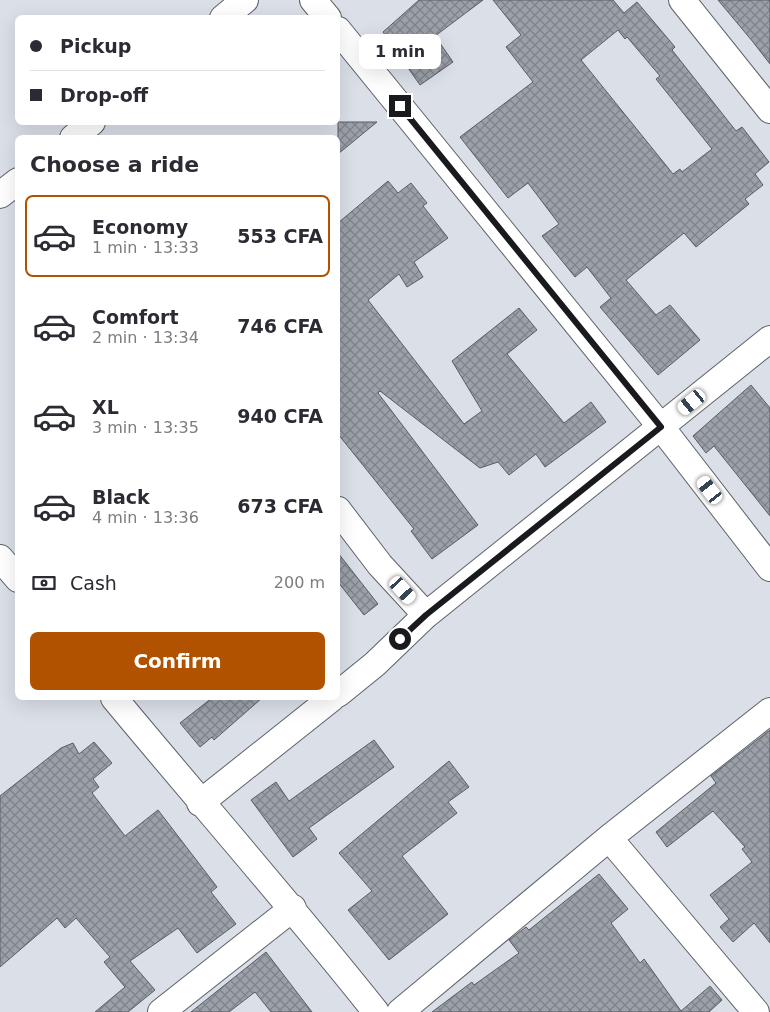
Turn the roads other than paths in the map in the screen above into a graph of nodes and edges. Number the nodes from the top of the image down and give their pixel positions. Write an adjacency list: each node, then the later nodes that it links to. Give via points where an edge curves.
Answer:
1 (245, 0): 4 (street)
2 (313, 0): 5 (street)
3 (682, 0): 7 (street)
4 (227, 15)
5 (326, 15)
6 (340, 32): 13 (street)
7 (770, 110)
8 (88, 125): 9 (street)
9 (77, 135)
10 (15, 183): 11 (street)
11 (0, 195)
12 (770, 339): 13 (street)
13 (661, 427): 16 (street); 18 (street)
14 (340, 513): 18 (street, via 380,565)
15 (0, 558): 17 (street)
16 (770, 568)
17 (15, 576)
18 (426, 615): 19 (street)
19 (340, 692)
20 (116, 700): 23 (street)
21 (329, 700): 23 (street)
22 (770, 711): 24 (street)
23 (200, 803): 25 (street)
24 (609, 838): 28 (street); 29 (street)
25 (292, 908): 26 (street); 27 (street)
26 (161, 1012)
27 (376, 1012)
28 (400, 1012)
29 (756, 1012)

